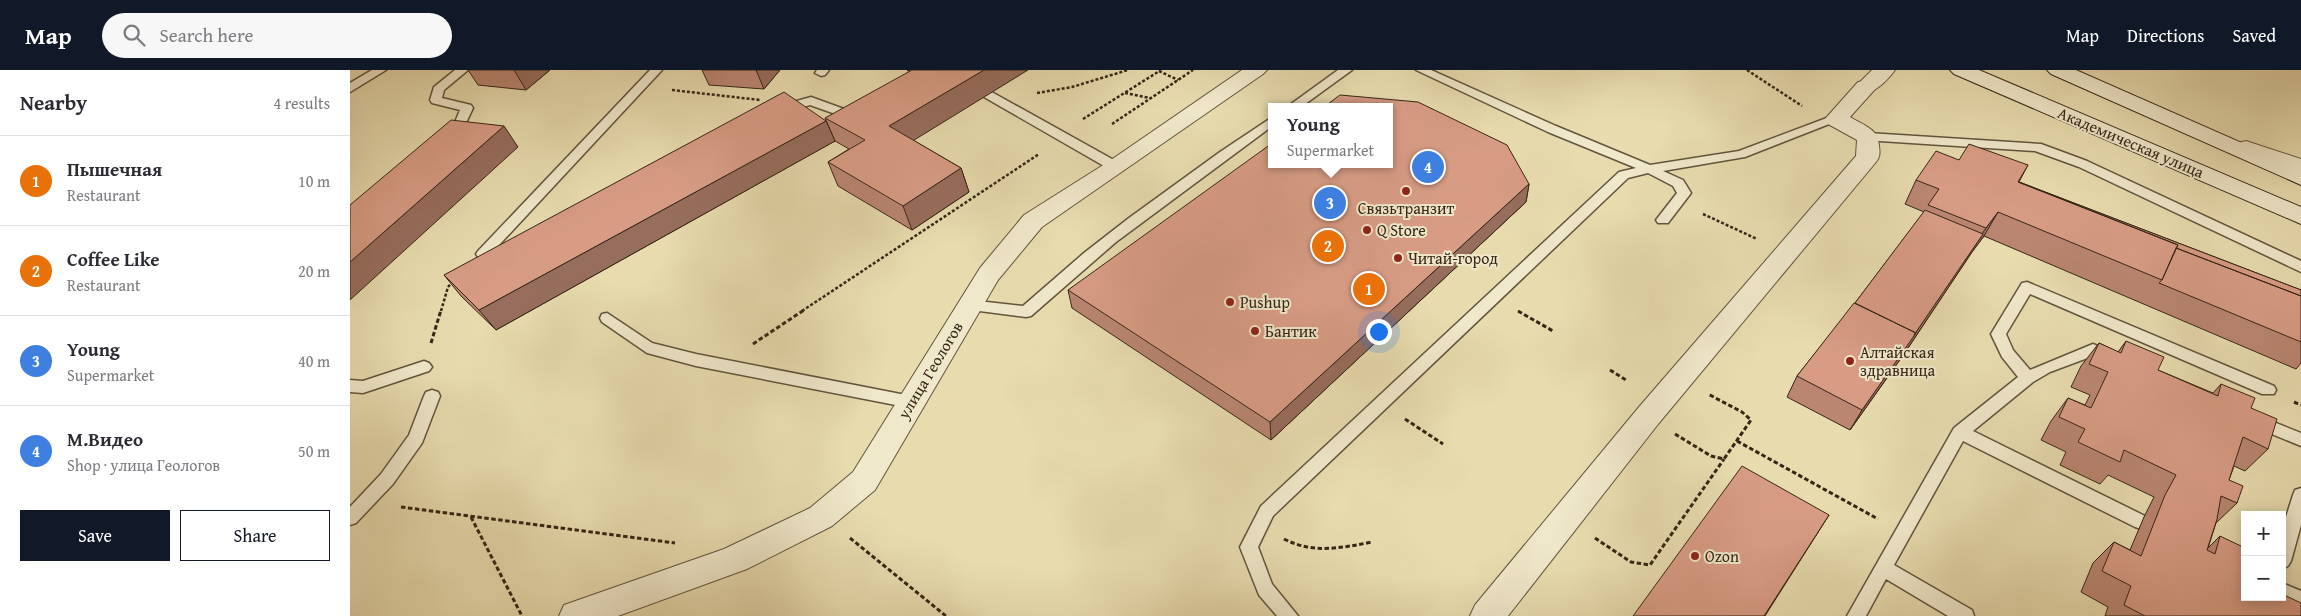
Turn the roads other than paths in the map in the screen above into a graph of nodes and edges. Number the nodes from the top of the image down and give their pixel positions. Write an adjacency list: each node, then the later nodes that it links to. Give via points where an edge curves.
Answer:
1 (380, 70): 11 (lane)
2 (462, 70): 20 (lane, via 438,89 436,100 467,108 460,124)
3 (656, 70): 27 (lane)
4 (1256, 70): 21 (street, улица Геологов)
5 (1346, 70): 13 (lane)
6 (1422, 70): 23 (lane)
7 (1961, 70): 25 (street, Академическая улица)
8 (2040, 70): 17 (street)
9 (2058, 70): 17 (street)
10 (1874, 76): 16 (street)
11 (350, 88)
12 (992, 97): 21 (lane)
13 (1299, 103)
14 (867, 104): 15 (lane, via 844,113 811,101 788,106)
15 (771, 115)
16 (1836, 119): 19 (street); 23 (lane, via 1741,154)
17 (2173, 122): 22 (street); 24 (street)
18 (1268, 124): 29 (lane, via 1087,257 1026,312)
19 (1868, 136): 28 (lane, via 2037,147 2083,164); 50 (street, via 1868,157 1648,415)
20 (440, 141)
21 (1116, 167): 29 (street, улица Геологов, via 1033,221 989,274)
22 (2301, 167)
23 (1649, 169): 26 (lane, via 1678,183 1684,193); 49 (lane, via 1624,175 1267,511 1248,547 1265,589)
24 (2301, 178)
25 (2301, 216)
26 (1663, 220)
27 (482, 254)
28 (2301, 267)
29 (969, 305): 37 (street, улица Геологов)
30 (607, 318): 37 (lane, via 647,347 721,365)
31 (2129, 365): 33 (lane, via 2093,350 2044,368)
32 (424, 367): 34 (lane, via 364,387)
33 (2028, 378): 35 (lane, via 2007,353 1998,334 2027,287); 39 (lane)
34 (350, 386)
35 (2268, 390)
36 (432, 396): 42 (lane, via 416,438 387,480)
37 (911, 402): 48 (street, улица Геологов, via 864,482 822,516 735,559)
38 (2238, 413): 40 (lane)
39 (1960, 432): 43 (lane); 45 (lane)
40 (2301, 440)
41 (2301, 495): 44 (lane)
42 (350, 518)
43 (2141, 522)
44 (2283, 556)
45 (1883, 568): 51 (lane); 52 (lane)
46 (2286, 593): 47 (lane)
47 (2301, 600)
48 (576, 616)
49 (1288, 616)
50 (1488, 616)
51 (1856, 616)
52 (1965, 616)

